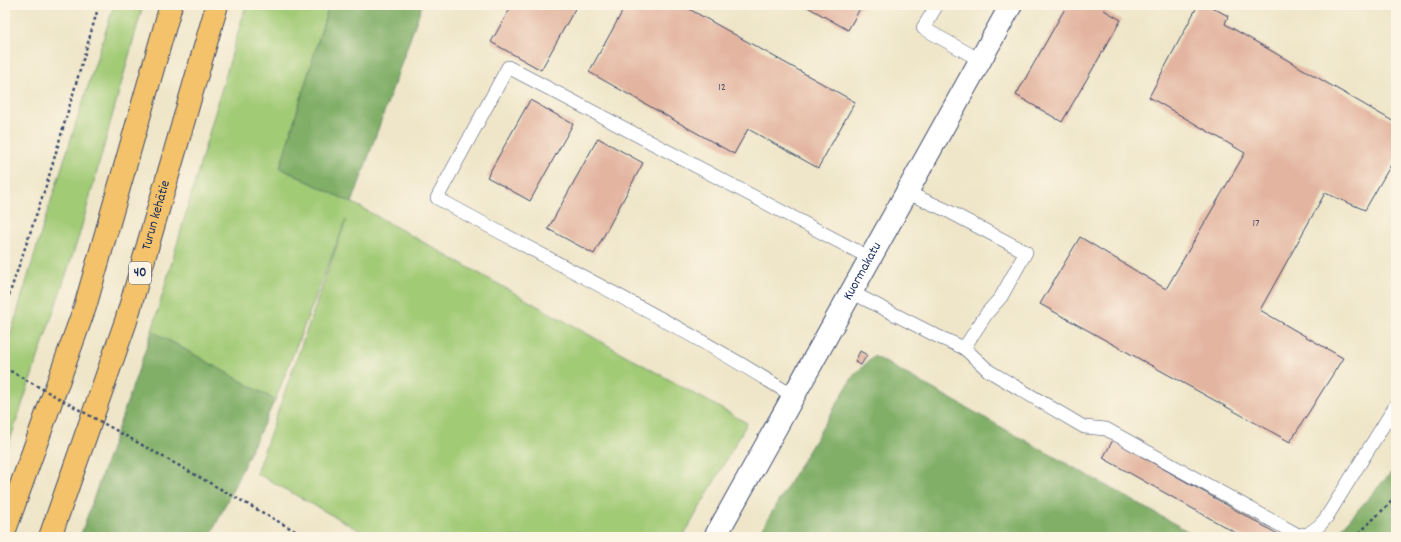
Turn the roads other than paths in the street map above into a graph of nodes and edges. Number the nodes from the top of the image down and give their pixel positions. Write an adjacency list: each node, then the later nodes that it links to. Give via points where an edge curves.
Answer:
1 (171, 5): 12 (highway, via 84,306)
2 (217, 5): 13 (highway, Turun kehätie / 40, via 126,321)
3 (937, 5): 5 (lane, via 923,28)
4 (1011, 5): 5 (street, Kuormakatu)
5 (980, 60): 6 (street, Kuormakatu)
6 (906, 192): 7 (street, Kuormakatu); 9 (lane, via 1026,252 1001,297)
7 (870, 258): 8 (street, Kuormakatu); 10 (lane, via 508,67 437,198 674,325)
8 (851, 292): 9 (lane); 10 (street, Kuormakatu)
9 (964, 348): 11 (lane, via 989,371 1084,427 1106,429 1298,535 1308,534 1326,518)
10 (793, 396): 14 (street, Kuormakatu)
11 (1396, 405)
12 (5, 530)
13 (50, 537)
14 (715, 537)

